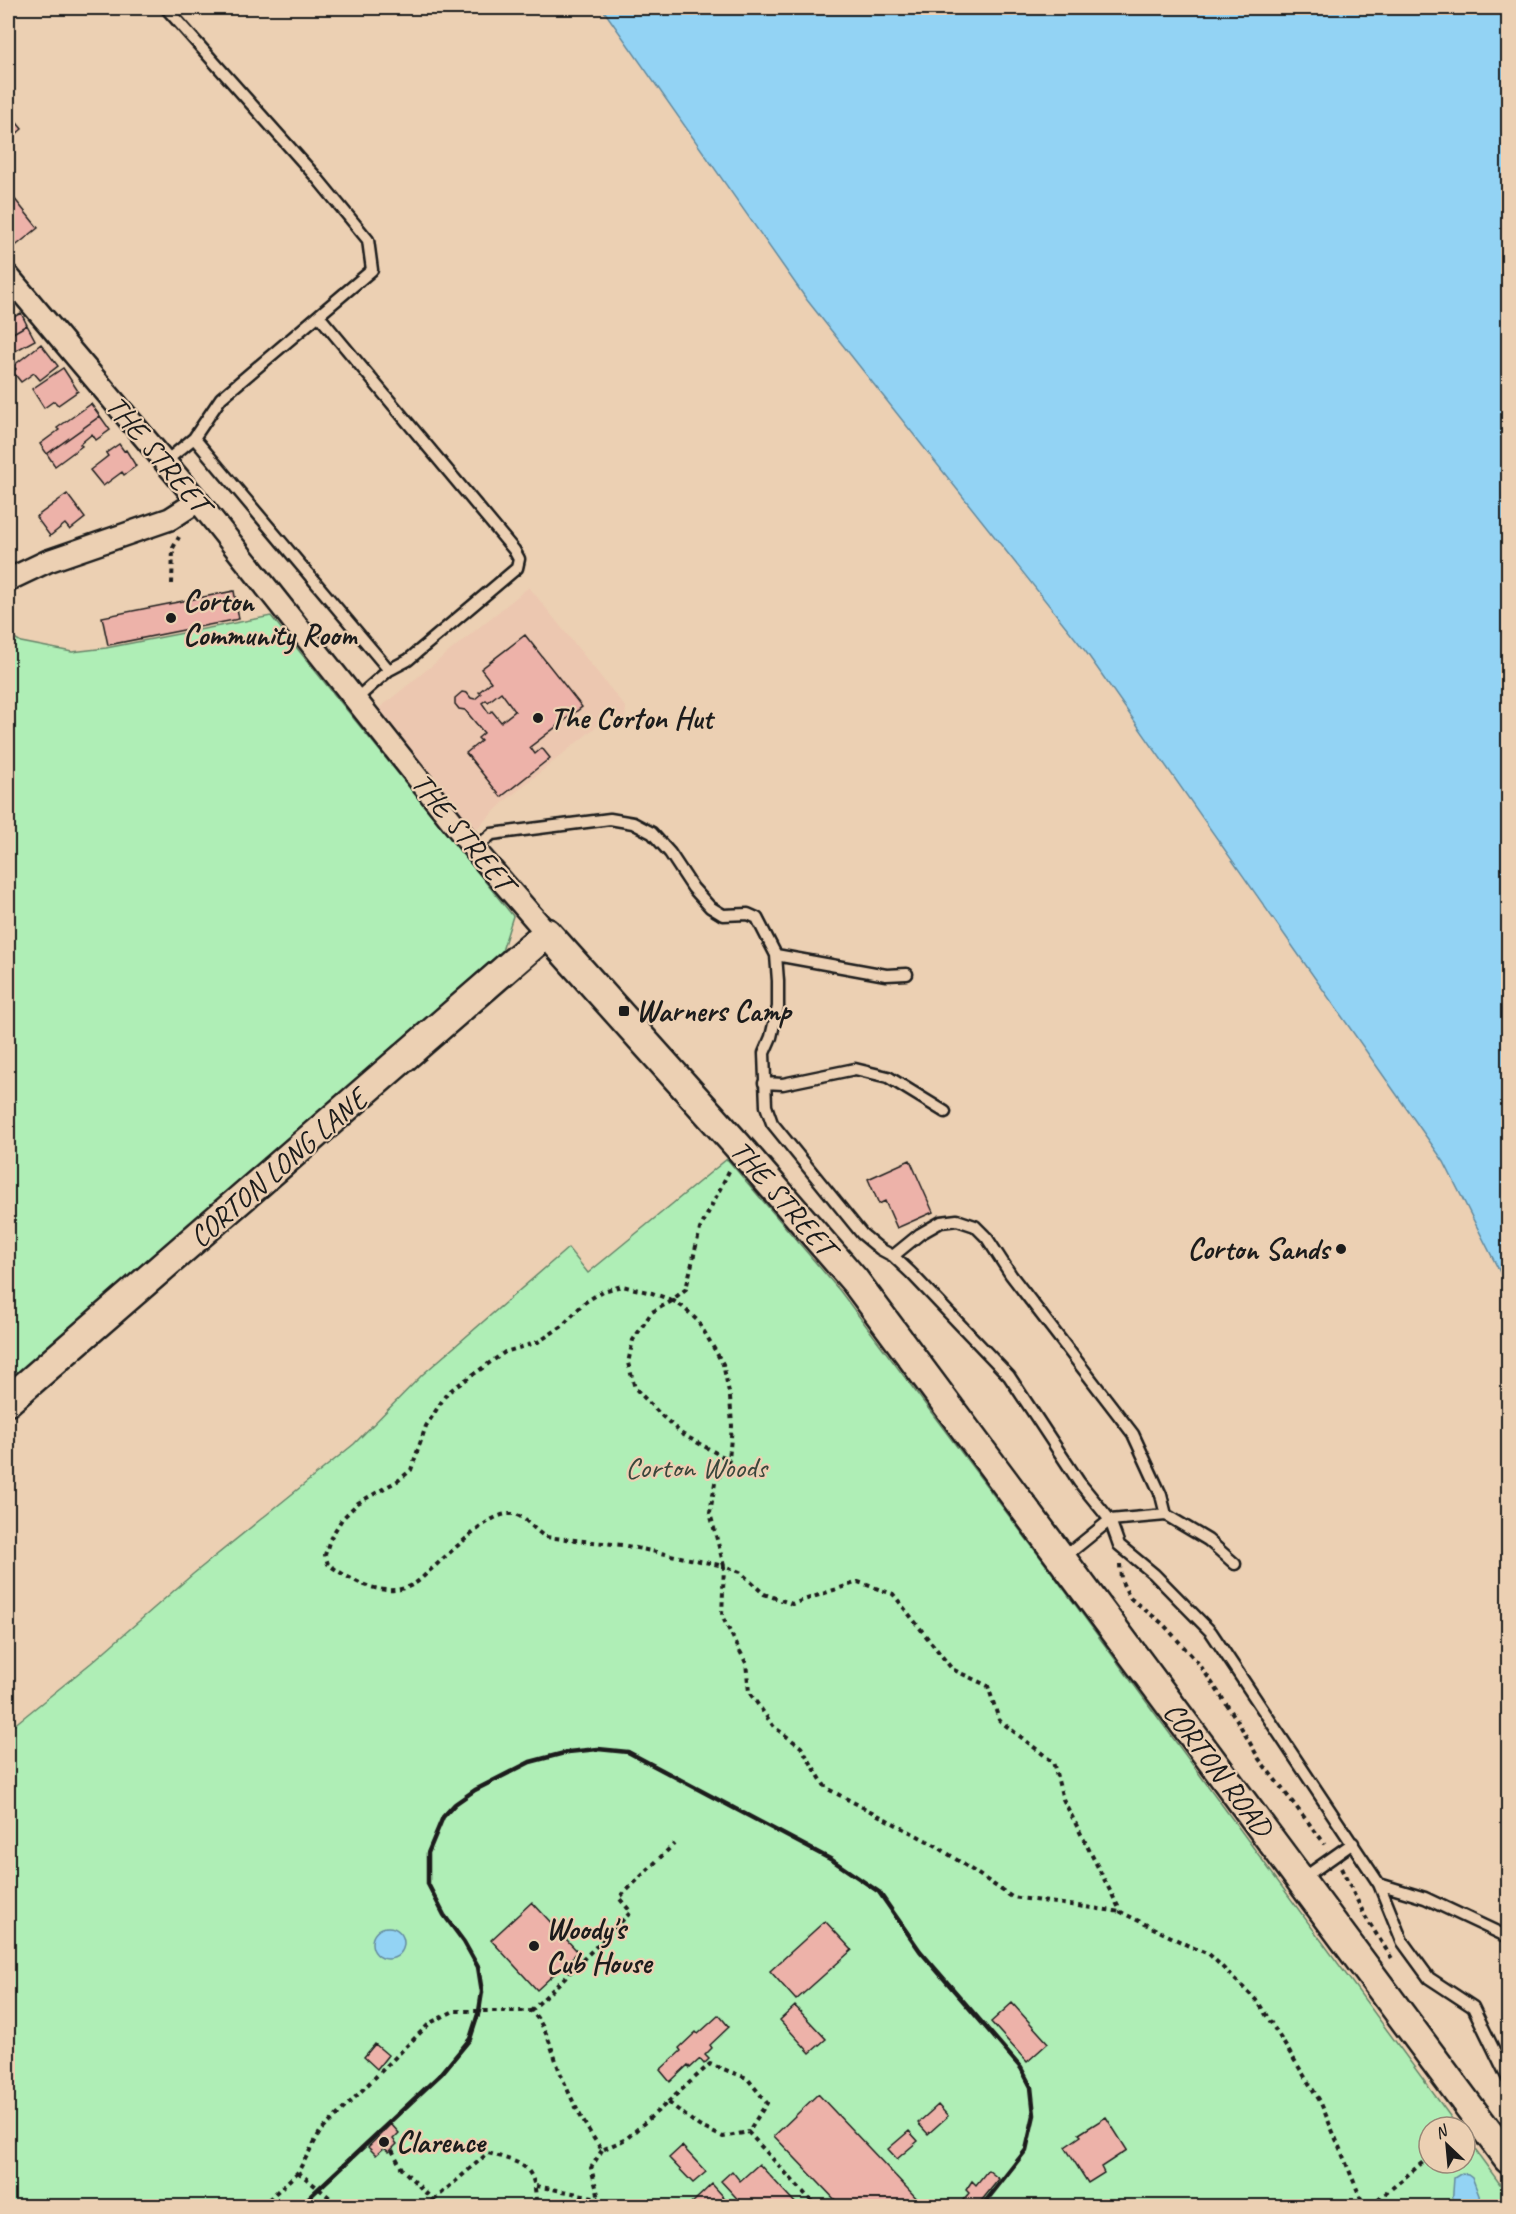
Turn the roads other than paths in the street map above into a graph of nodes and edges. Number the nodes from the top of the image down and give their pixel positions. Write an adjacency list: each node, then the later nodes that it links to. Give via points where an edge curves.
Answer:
1 (166, 8): 3 (lane, via 368,240 372,270)
2 (8, 276): 5 (street, THE STREET)
3 (319, 316): 4 (lane, via 221,398); 8 (lane, via 519,559 517,568 408,660)
4 (194, 438): 5 (lane); 8 (lane)
5 (165, 462): 6 (street, THE STREET)
6 (198, 501): 7 (street, via 171,519 48,561); 9 (street, THE STREET)
7 (8, 580)
8 (389, 670): 9 (lane)
9 (356, 699): 10 (street, THE STREET)
10 (474, 849): 11 (street, THE STREET); 12 (lane, via 492,834 610,819 633,823 652,834 710,908 723,915 748,914 757,918)
11 (547, 933): 17 (main road, THE STREET, via 855,1281); 18 (main road, CORTON LONG LANE)
12 (776, 955): 13 (lane, via 886,975); 14 (lane, via 778,1007 764,1053)
13 (907, 974)
14 (764, 1083): 15 (lane, via 855,1069 888,1077); 16 (lane, via 772,1123 862,1234)
15 (945, 1112)
16 (893, 1256): 19 (lane, via 941,1222 957,1220 975,1226 1133,1434); 20 (lane, via 1010,1376 1079,1482)
17 (928, 1379): 21 (main road, CORTON ROAD)
18 (8, 1401)
19 (1166, 1515): 20 (lane); 22 (lane, via 1208,1540)
20 (1110, 1520): 21 (lane); 23 (lane, via 1119,1545 1211,1632)
21 (1062, 1559): 24 (main road, CORTON ROAD)
22 (1235, 1564)
23 (1353, 1843): 24 (lane); 25 (lane)
24 (1300, 1880): 28 (main road, CORTON ROAD)
25 (1379, 1884): 26 (lane, via 1425,1898); 27 (lane, via 1402,1941 1429,1978 1473,2007)
26 (1509, 1937)
27 (1509, 2079)
28 (1509, 2159)

